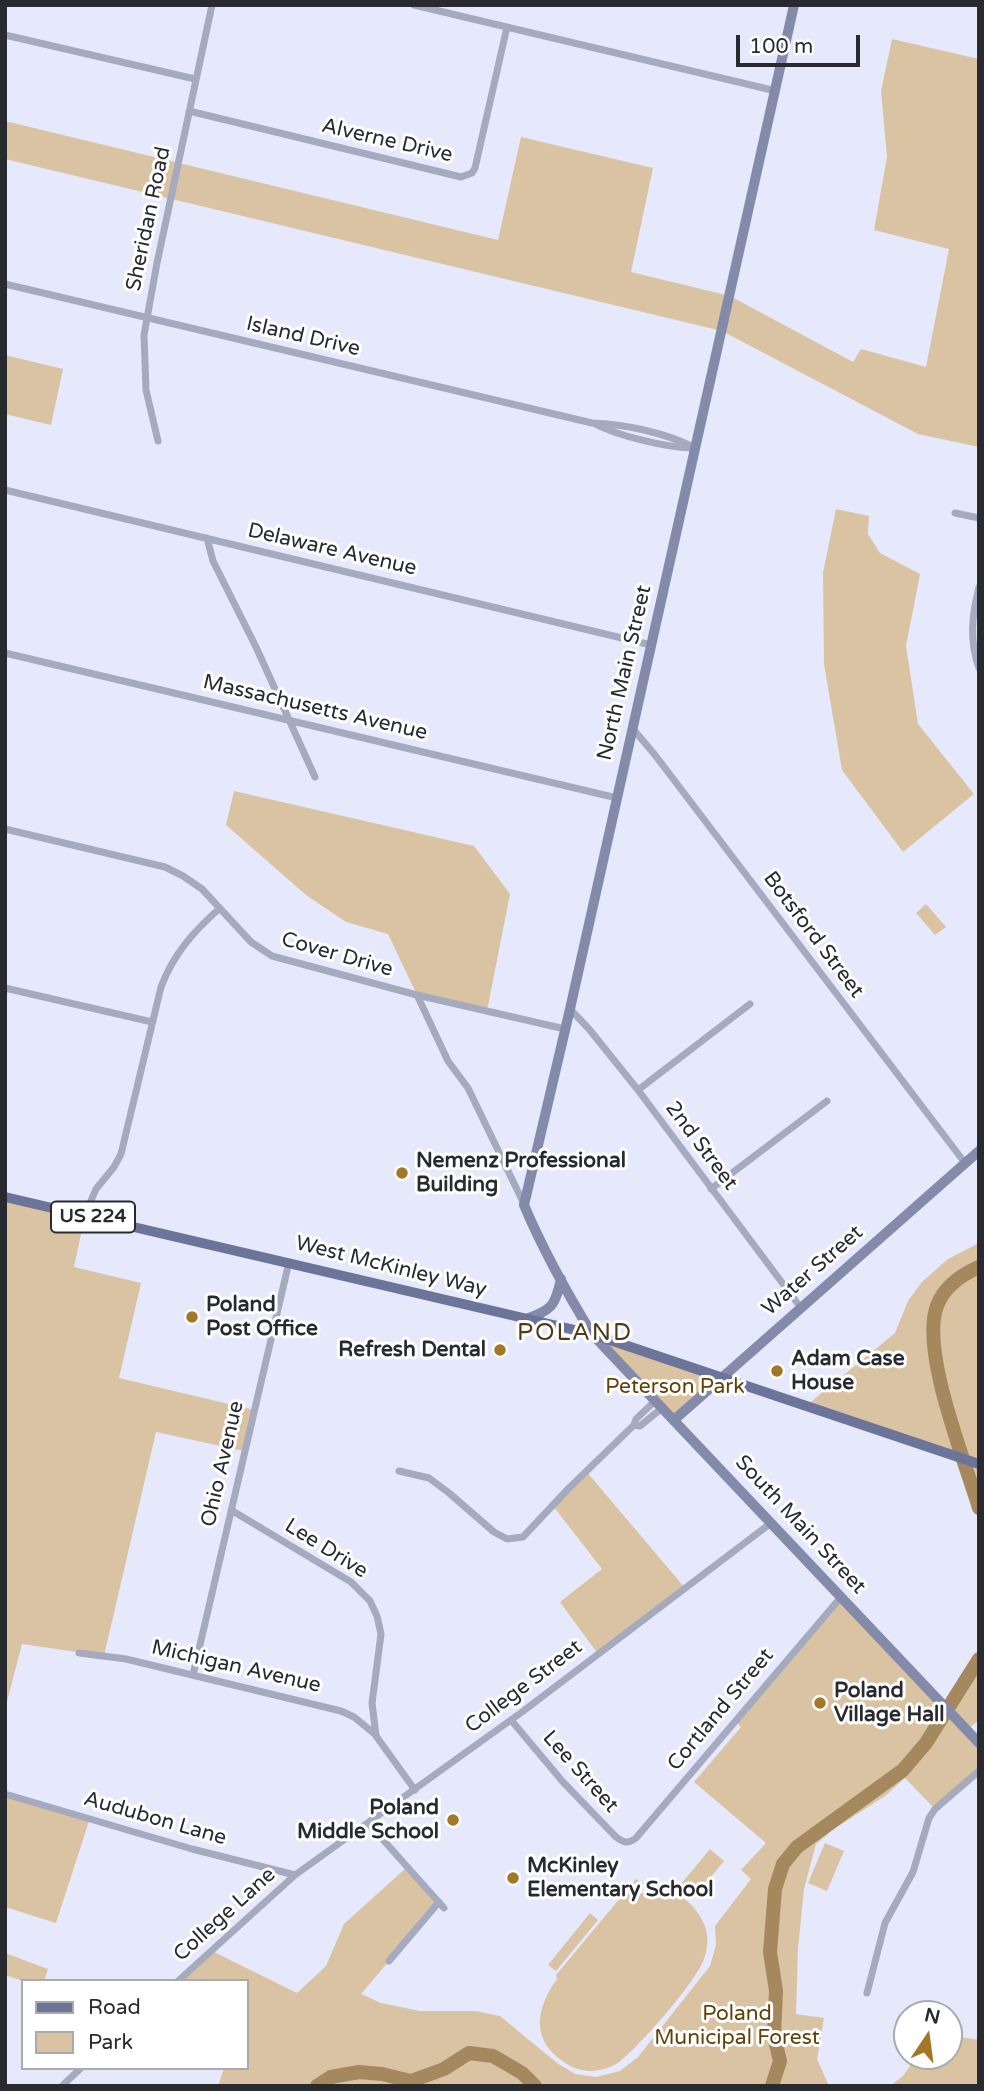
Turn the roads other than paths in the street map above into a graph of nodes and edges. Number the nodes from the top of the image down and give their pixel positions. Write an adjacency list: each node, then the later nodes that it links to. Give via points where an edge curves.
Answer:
1 (212, 5): 6 (street, Sheridan Road)
2 (414, 5): 4 (street)
3 (794, 5): 7 (main road, North Main Street)
4 (507, 27): 7 (street); 8 (street, Alverne Drive, via 475,168 467,176)
5 (5, 35): 6 (street)
6 (195, 79): 8 (street, Sheridan Road)
7 (776, 91): 12 (main road, North Main Street)
8 (189, 111): 10 (street, Sheridan Road)
9 (5, 284): 10 (street, Island Drive)
10 (146, 318): 11 (street, Sheridan Road, via 144,377); 12 (street, Island Drive, via 592,423 610,423)
11 (158, 441)
12 (695, 448): 18 (main road, North Main Street)
13 (5, 490): 16 (street, Delaware Avenue)
14 (955, 513): 15 (street)
15 (979, 518)
16 (207, 538): 18 (street, Delaware Avenue); 21 (street, via 213,561)
17 (979, 587): 20 (street, via 972,637)
18 (651, 645): 22 (main road, North Main Street)
19 (5, 653): 21 (street, Massachusetts Avenue)
20 (979, 668)
21 (289, 720): 23 (street); 24 (street, Massachusetts Avenue)
22 (632, 729): 24 (main road, North Main Street); 36 (street, Botsford Street)
23 (315, 777)
24 (617, 798): 30 (main road, North Main Street)
25 (5, 829): 26 (street, Cover Drive, via 165,867 193,882)
26 (220, 908): 28 (street, Cover Drive, via 251,942 272,956); 31 (street, via 174,959)
27 (5, 988): 31 (street)
28 (417, 995): 32 (street, Cover Drive); 39 (street)
29 (750, 1004): 33 (street)
30 (570, 1009): 32 (main road, North Main Street); 33 (street, 2nd Street)
31 (152, 1022): 40 (street, via 121,1154 96,1189)
32 (565, 1029): 39 (main road, North Main Street)
33 (638, 1090): 37 (street, 2nd Street)
34 (827, 1101): 37 (street)
35 (979, 1152): 36 (main road, Water Street)
36 (964, 1163): 43 (main road, Water Street)
37 (711, 1189): 43 (street, 2nd Street)
38 (5, 1196): 40 (main road, US 224)
39 (524, 1205): 42 (main road)
40 (85, 1215): 41 (main road, West McKinley Way / US 224)
41 (289, 1262): 44 (main road, West McKinley Way / US 224); 51 (street, Ohio Avenue)
42 (561, 1279): 44 (main road, via 553,1305); 45 (main road)
43 (801, 1308): 46 (main road, Water Street)
44 (526, 1319): 45 (main road, West McKinley Way / US 224)
45 (593, 1334): 46 (main road, US 224); 47 (main road, South Main Street)
46 (721, 1378): 48 (main road, Water Street); 49 (main road, US 224)
47 (659, 1404): 48 (main road, South Main Street); 50 (street, via 636,1419 523,1537 507,1539 429,1478)
48 (674, 1420): 52 (main road, South Main Street)
49 (979, 1464)
50 (399, 1471)
51 (231, 1510): 55 (street, Ohio Avenue); 57 (street, Lee Drive, via 351,1582 370,1601 381,1634 372,1703)
52 (771, 1523): 53 (main road, South Main Street); 56 (street, College Street)
53 (841, 1597): 58 (main road, South Main Street); 63 (street, Cortland Street, via 638,1836)
54 (79, 1653): 55 (street, Michigan Avenue)
55 (193, 1675): 57 (street, Michigan Avenue, via 341,1711)
56 (511, 1720): 60 (street, College Street); 63 (street, Lee Street, via 562,1782)
57 (376, 1736): 60 (street, Lee Drive)
58 (979, 1743)
59 (979, 1771): 67 (street, via 929,1818 913,1872 884,1923)
60 (415, 1790): 62 (street, College Street)
61 (5, 1794): 64 (street, Audubon Lane)
62 (369, 1824): 64 (street, College Street); 65 (street, via 441,1905)
63 (625, 1843)
64 (295, 1875): 66 (street, College Lane)
65 (389, 1961)
66 (180, 1979)
67 (867, 1993)
68 (79, 2070): 69 (street)
69 (62, 2086)

